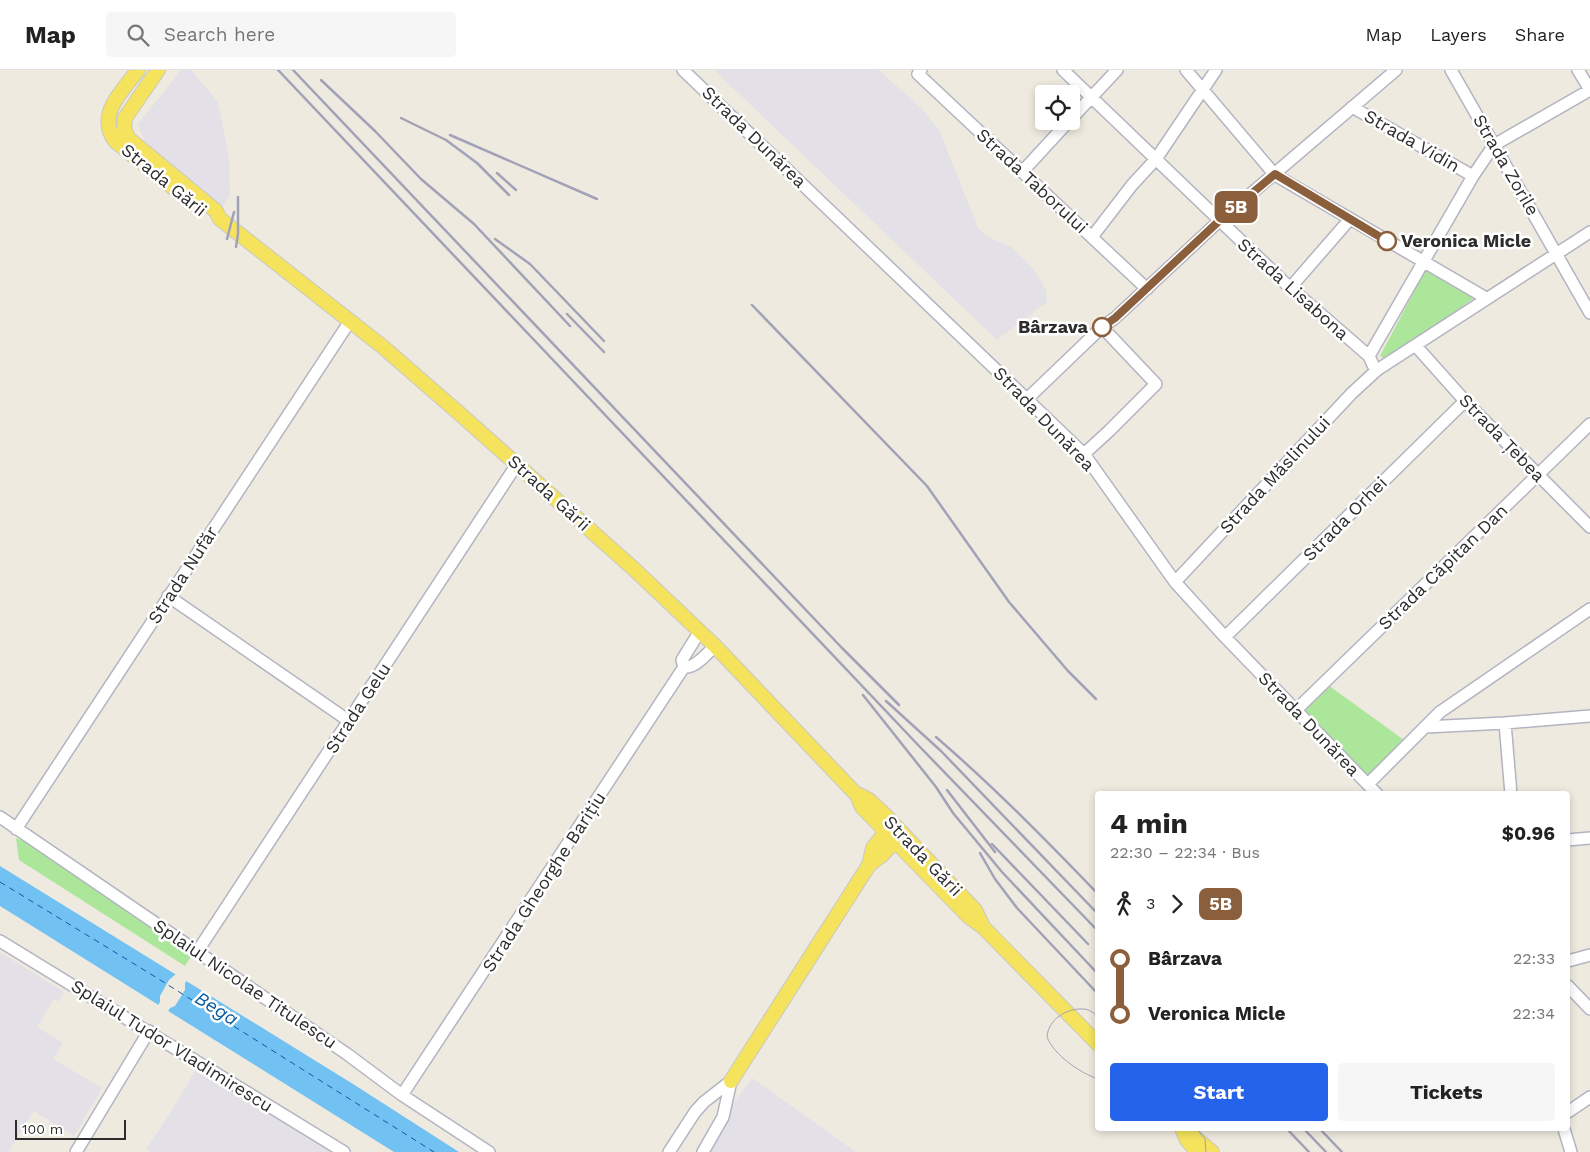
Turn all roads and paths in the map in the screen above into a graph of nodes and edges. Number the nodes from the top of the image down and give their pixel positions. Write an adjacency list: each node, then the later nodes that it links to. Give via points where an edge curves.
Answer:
1 (138, 70): 23 (main road, Strada Gării, via 108,115 108,131 114,141 211,218)
2 (158, 70): 23 (main road, Strada Gării, via 125,118 124,129 129,139 216,211)
3 (684, 70): 39 (street, Strada Dunărea)
4 (1063, 70): 14 (street, Strada Lisabona)
5 (1118, 70): 14 (street)
6 (1186, 70): 12 (street)
7 (1216, 70): 12 (street)
8 (1396, 70): 15 (street)
9 (1451, 70): 18 (street, Strada Zorile)
10 (1578, 70): 13 (street)
11 (919, 72): 20 (street, Strada Taborului)
12 (1204, 90): 19 (street); 21 (street)
13 (1590, 90): 18 (street)
14 (1091, 99): 16 (street); 19 (street, Strada Lisabona)
15 (1352, 107): 21 (street); 22 (street, Strada Vidin)
16 (1080, 110)
17 (1061, 130): 20 (street)
18 (1494, 145): 22 (street); 28 (street, Strada Zorile)
19 (1156, 159): 25 (street, Strada Lisabona); 27 (street)
20 (1022, 172): 27 (street, Strada Taborului)
21 (1275, 174): 24 (street); 25 (street)
22 (1473, 176): 29 (street)
23 (220, 219): 34 (main road, Strada Gării)
24 (1350, 220): 29 (street); 30 (street)
25 (1219, 221): 30 (street, Strada Lisabona); 31 (street)
26 (1590, 232): 28 (street, Strada Măslinului)
27 (1092, 237): 31 (street, Strada Taborului)
28 (1556, 254): 32 (street, Strada Măslinului); 33 (street, Strada Zorile)
29 (1424, 262): 32 (street); 37 (street)
30 (1290, 288): 37 (street, Strada Lisabona)
31 (1147, 289): 35 (street)
32 (1486, 298): 36 (street, Strada Măslinului)
33 (1590, 313)
34 (350, 321): 43 (main road, Strada Gării); 47 (street, Strada Nufăr)
35 (1102, 327): 39 (street); 42 (street, via 1156,384)
36 (1416, 346): 38 (street, Strada Măslinului); 40 (street, Strada Țebea)
37 (1369, 356): 38 (street)
38 (1377, 370): 46 (street, Strada Măslinului)
39 (1027, 399): 42 (street, Strada Dunărea)
40 (1465, 401): 44 (street, Strada Țebea); 50 (street, Strada Orhei)
41 (1590, 424): 44 (street, Strada Căpitan Dan)
42 (1084, 454): 46 (street, Strada Dunărea)
43 (517, 464): 49 (main road, Strada Gării); 55 (street, Strada Gelu)
44 (1538, 474): 45 (street, Strada Țebea); 53 (street, Strada Căpitan Dan)
45 (1590, 527)
46 (1174, 582): 50 (street, Strada Dunărea)
47 (168, 596): 55 (street); 62 (street, Strada Nufăr)
48 (1590, 609): 57 (street, via 1440,712)
49 (700, 631): 51 (main road, Strada Gării); 52 (street, Strada Gheorghe Barițiu, via 684,656)
50 (1226, 637): 53 (street, Strada Dunărea)
51 (715, 646): 52 (street, Strada Gheorghe Barițiu, via 694,665); 63 (main road, Strada Gării, via 855,793 862,807)
52 (684, 667): 75 (street, Strada Gheorghe Barițiu)
53 (1296, 710): 58 (street, Strada Dunărea)
54 (1590, 716): 56 (street)
55 (349, 721): 67 (street, Strada Gelu)
56 (1505, 723): 57 (street); 60 (street)
57 (1425, 727): 58 (street)
58 (1368, 784): 59 (street, Strada Dunărea)
59 (1374, 791)
60 (1511, 791)
61 (0, 817): 62 (street, Splaiul Nicolae Titulescu)
62 (16, 829): 67 (street, Splaiul Nicolae Titulescu)
63 (894, 832): 73 (main road, Strada Gării, via 968,916 984,927); 74 (main road, via 873,848 869,865)
64 (1590, 838): 65 (street)
65 (1570, 840)
66 (0, 941): 72 (street, Splaiul Tudor Vladimirescu)
67 (197, 952): 75 (street, Splaiul Nicolae Titulescu)
68 (1590, 955): 69 (street)
69 (1570, 960)
70 (1570, 988): 71 (street)
71 (1590, 1009)
72 (149, 1031): 82 (street); 83 (street, Splaiul Tudor Vladimirescu)
73 (1095, 1041)
74 (732, 1081): 85 (street, via 694,1112); 86 (street, via 723,1117)
75 (402, 1095): 84 (street, Splaiul Nicolae Titulescu)
76 (1590, 1097): 77 (street)
77 (1570, 1111)
78 (1184, 1131): 81 (main road, via 1191,1134)
79 (1565, 1131): 80 (street)
80 (1569, 1147)
81 (1204, 1151)
82 (76, 1152)
83 (344, 1152)
84 (489, 1152)
85 (669, 1152)
86 (704, 1152)

